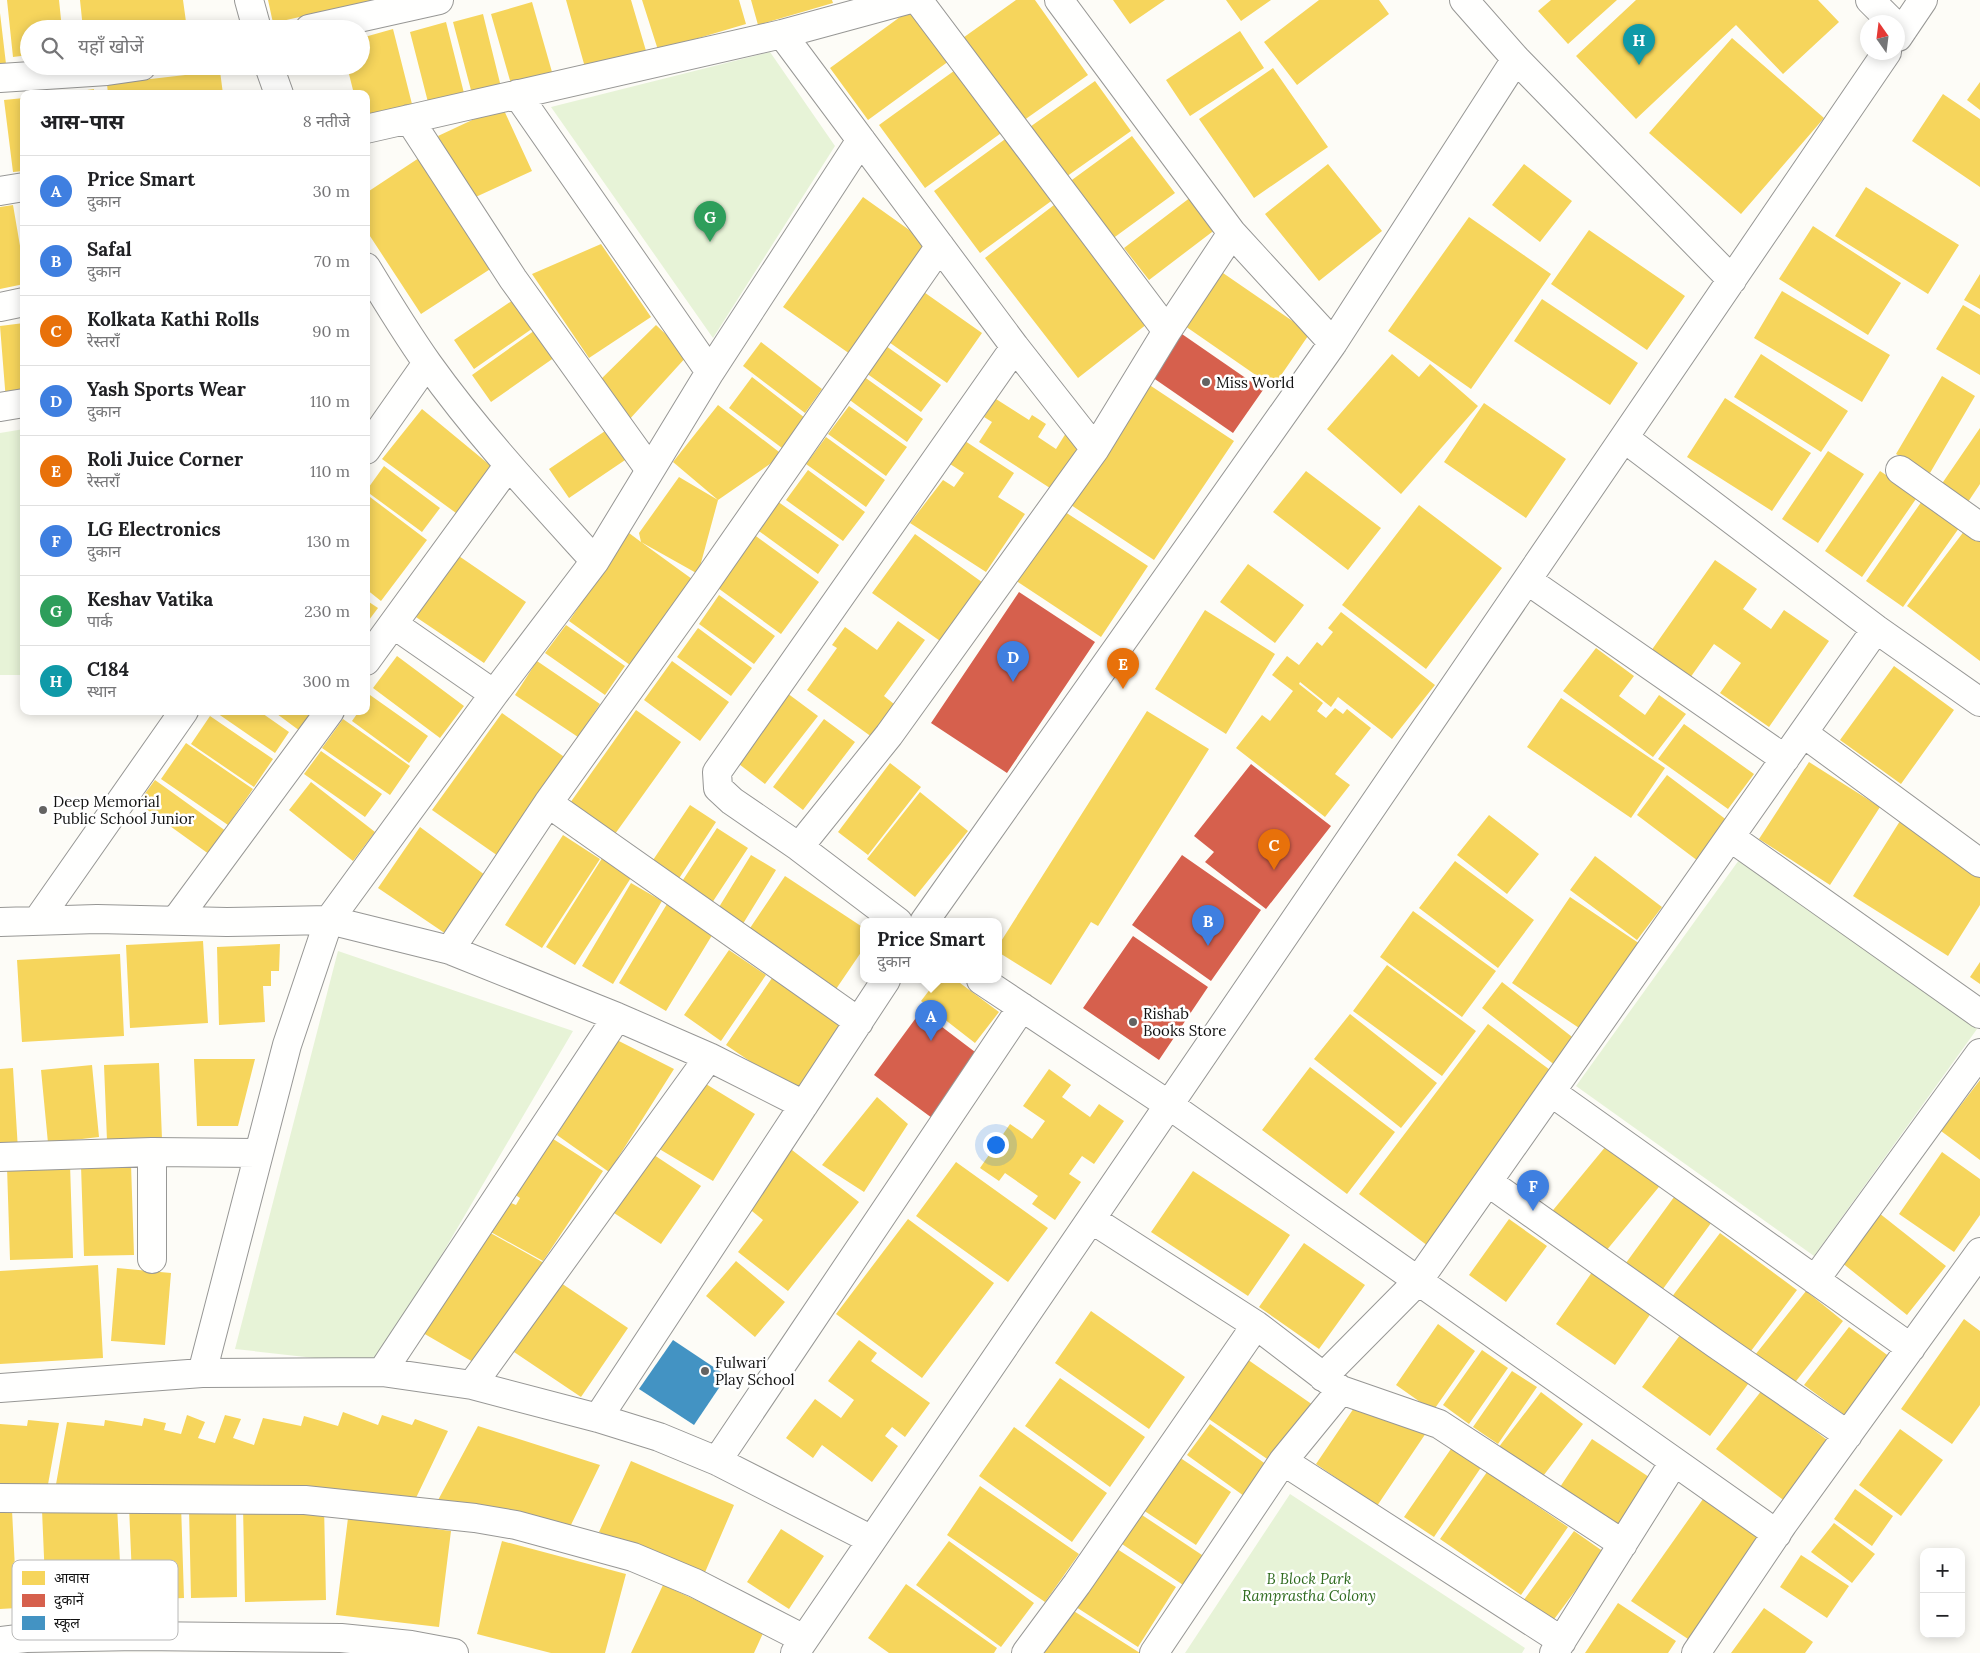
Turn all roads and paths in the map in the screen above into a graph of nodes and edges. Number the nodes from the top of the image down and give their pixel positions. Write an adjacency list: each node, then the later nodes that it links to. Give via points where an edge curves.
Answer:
1 (249, 0): 10 (street)
2 (439, 0): 11 (street)
3 (907, 0): 13 (street)
4 (918, 0): 32 (street)
5 (1059, 0): 26 (street)
6 (1464, 0): 14 (street)
7 (1870, 0): 9 (street)
8 (1923, 0): 12 (street)
9 (1881, 15)
10 (255, 20)
11 (349, 20)
12 (1905, 22)
13 (782, 34): 20 (street); 23 (street)
14 (1516, 59): 29 (street); 33 (street)
15 (1878, 60): 29 (street)
16 (46, 75): 18 (street)
17 (272, 75): 19 (street)
18 (0, 78)
19 (278, 90)
20 (517, 94): 21 (street); 36 (street)
21 (409, 119): 22 (street); 43 (street, via 513,279)
22 (370, 128)
23 (861, 140): 27 (street); 36 (street)
24 (20, 188): 25 (street)
25 (0, 191)
26 (1232, 233): 32 (street); 33 (street)
27 (940, 246): 34 (street); 57 (street)
28 (370, 273): 35 (street)
29 (1732, 280): 39 (street)
30 (20, 303): 31 (street)
31 (0, 307)
32 (1167, 331): 41 (street)
33 (1333, 343): 62 (street)
34 (1015, 347): 41 (street); 59 (street, via 717,772 718,788 732,801)
35 (427, 363): 40 (street); 42 (street)
36 (710, 372): 43 (street)
37 (20, 404): 38 (street)
38 (0, 407)
39 (1624, 438): 47 (street); 49 (street)
40 (370, 444)
41 (1095, 448): 59 (street, via 889,734)
42 (508, 466): 46 (street); 48 (street)
43 (650, 470): 46 (street)
44 (1900, 470): 45 (street)
45 (1980, 527)
46 (596, 561): 51 (street)
47 (1527, 580): 56 (street); 78 (street)
48 (393, 624): 50 (street); 51 (street)
49 (1876, 629): 52 (street); 55 (street)
50 (370, 656)
51 (494, 694): 64 (street)
52 (1980, 702)
53 (181, 715): 65 (street)
54 (327, 715): 63 (street)
55 (1803, 733): 56 (street); 60 (street)
56 (1785, 759): 58 (street)
57 (548, 803): 67 (street); 73 (street)
58 (1730, 838): 71 (street); 76 (street)
59 (798, 847): 61 (street)
60 (1980, 863)
61 (893, 918)
62 (927, 918)
63 (176, 920): 64 (street); 65 (street)
64 (329, 920): 67 (street); 80 (street, via 286,1045)
65 (36, 921): 66 (street)
66 (0, 922)
67 (450, 950): 72 (street)
68 (884, 983): 73 (street)
69 (986, 983): 70 (street)
70 (1022, 1007): 78 (street); 97 (street)
71 (1980, 1014)
72 (617, 1017): 75 (street); 91 (street)
73 (859, 1022): 77 (street)
74 (1980, 1053): 86 (street)
75 (709, 1057): 77 (street); 93 (street)
76 (1551, 1092): 82 (street); 86 (street)
77 (804, 1105): 95 (street)
78 (1169, 1105): 83 (street); 87 (street)
79 (152, 1152): 80 (street); 81 (street); 85 (street)
80 (259, 1153): 90 (street)
81 (0, 1157)
82 (1488, 1182): 87 (street); 96 (street)
83 (1091, 1219): 88 (street); 102 (street)
84 (1980, 1252): 89 (street)
85 (152, 1259)
86 (1815, 1280): 89 (street)
87 (1418, 1282): 92 (street); 99 (street)
88 (1256, 1325): 92 (street); 108 (street)
89 (1910, 1348): 96 (street)
90 (202, 1372): 91 (street); 94 (street)
91 (382, 1372): 93 (street)
92 (1332, 1383): 98 (street); 103 (street, via 1439,1424)
93 (472, 1385): 95 (street)
94 (0, 1388)
95 (598, 1418): 97 (street, via 658,1437)
96 (1848, 1435): 101 (street)
97 (717, 1461): 102 (street)
98 (1284, 1461): 106 (street); 109 (street)
99 (1674, 1462): 101 (street); 103 (street)
100 (0, 1498): 105 (street, via 305,1500 516,1525 633,1557 695,1584)
101 (1777, 1534): 110 (street)
102 (872, 1540): 105 (street)
103 (1623, 1544): 106 (street)
104 (178, 1636): 107 (street, via 341,1638)
105 (800, 1646)
106 (1558, 1647)
107 (454, 1653)
108 (1026, 1653)
109 (1154, 1653)
110 (1696, 1653)

